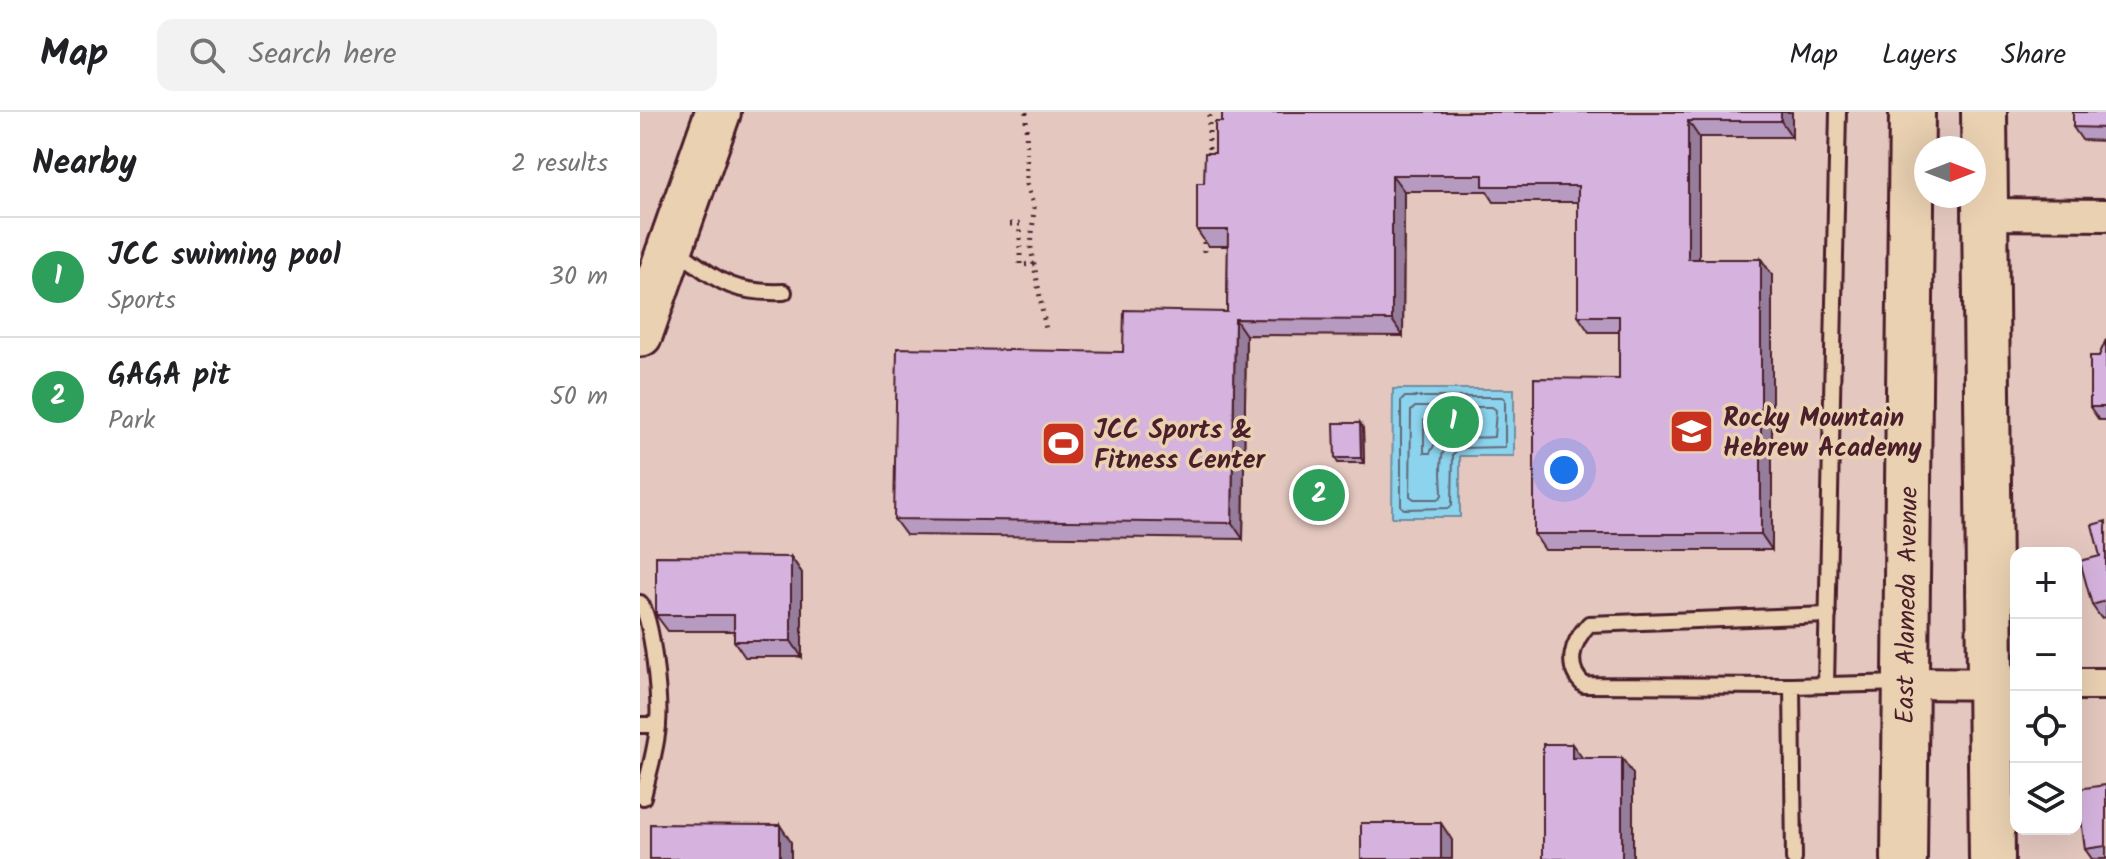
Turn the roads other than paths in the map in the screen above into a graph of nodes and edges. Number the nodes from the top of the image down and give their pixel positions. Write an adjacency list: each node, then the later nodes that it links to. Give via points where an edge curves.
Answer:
1 (718, 112): 7 (main road)
2 (1838, 112): 11 (lane)
3 (1912, 112): 12 (main road, East Alameda Avenue)
4 (1984, 112): 5 (main road)
5 (1986, 214): 6 (street); 13 (main road)
6 (2106, 215)
7 (671, 246): 8 (lane, via 729,287); 9 (main road)
8 (784, 292)
9 (640, 334)
10 (640, 603): 19 (lane, via 651,634)
11 (1828, 615): 16 (lane); 17 (lane, via 1589,624 1576,638 1572,662 1584,685)
12 (1905, 683): 13 (street); 16 (lane); 22 (main road, East Alameda Avenue)
13 (2003, 684): 23 (main road)
14 (2082, 684): 15 (street)
15 (2106, 684)
16 (1826, 685): 17 (lane)
17 (1792, 686): 21 (lane)
18 (640, 725): 19 (lane)
19 (658, 725): 20 (lane)
20 (643, 797)
21 (1794, 859)
22 (1904, 859)
23 (1992, 859)

